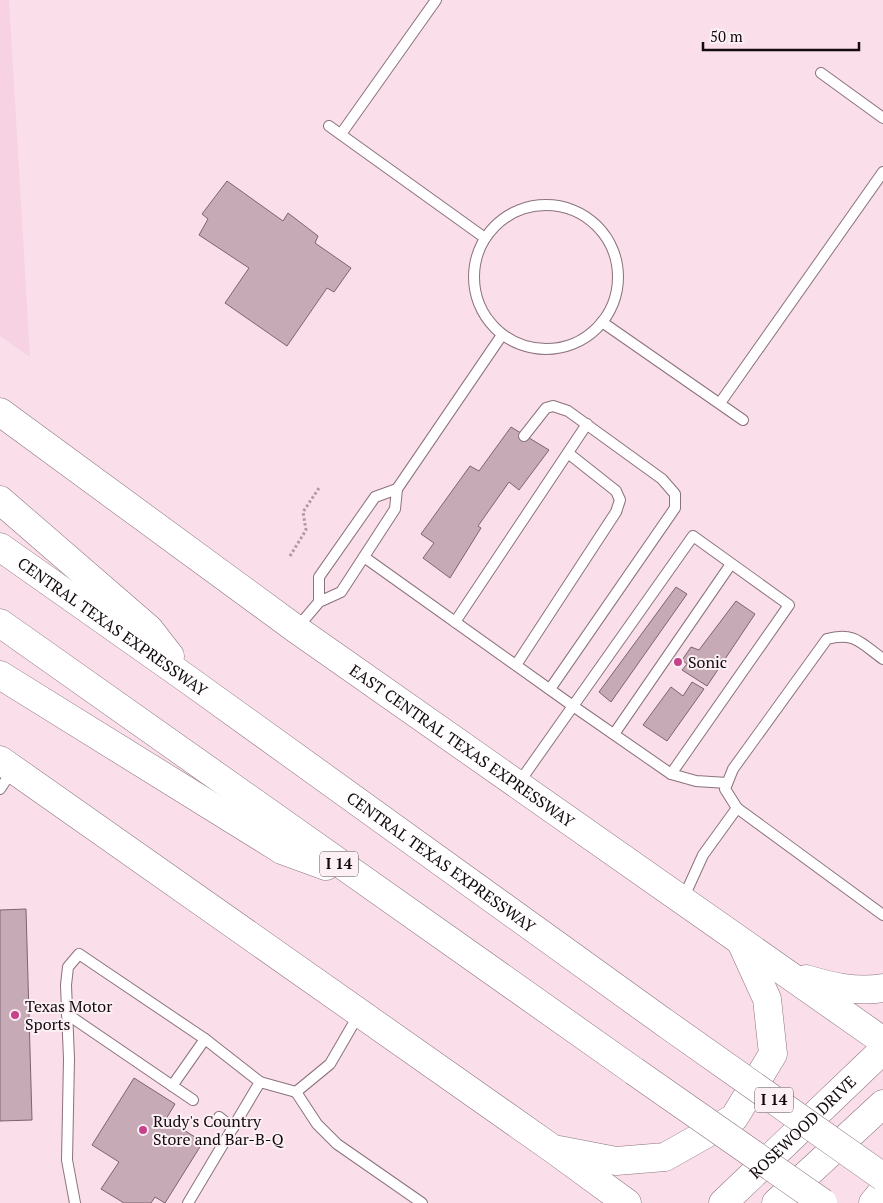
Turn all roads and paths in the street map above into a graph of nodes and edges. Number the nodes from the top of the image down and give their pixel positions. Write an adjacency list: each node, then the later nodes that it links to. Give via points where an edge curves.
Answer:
1 (436, 0): 5 (lane)
2 (821, 73): 3 (lane)
3 (883, 118)
4 (329, 126): 5 (lane)
5 (341, 134): 7 (lane)
6 (883, 172): 10 (lane)
7 (485, 238): 8 (lane, via 498,222 537,205 558,206 579,213 596,225 609,242 617,262 618,283 613,304); 9 (lane, via 476,258 473,279 477,300 487,319)
8 (602, 322): 9 (lane, via 586,337 566,346 544,349 522,345); 10 (lane)
9 (502, 335): 17 (lane)
10 (720, 403): 12 (lane)
11 (0, 412): 26 (main road, EAST CENTRAL TEXAS EXPRESSWAY)
12 (743, 420)
13 (587, 424): 14 (lane, via 554,406 546,408); 15 (lane); 31 (lane, via 662,479 675,494 675,508)
14 (524, 436)
15 (568, 453): 24 (lane); 28 (lane, via 616,491 620,500 616,512)
16 (319, 488): 20 (path, via 303,512 306,530)
17 (397, 489): 21 (lane, via 395,509); 23 (lane, via 375,497 319,578)
18 (0, 500): 30 (main road, via 149,629)
19 (0, 547): 30 (main road, CENTRAL TEXAS EXPRESSWAY / I 14)
20 (290, 556)
21 (364, 557): 23 (lane, via 341,592); 24 (lane)
22 (731, 564): 32 (lane, via 692,536); 33 (lane); 35 (lane, via 788,605)
23 (318, 602): 26 (lane)
24 (455, 622): 28 (lane)
25 (0, 623): 39 (main road, I 14)
26 (296, 629): 37 (main road, EAST CENTRAL TEXAS EXPRESSWAY)
27 (883, 659): 36 (lane, via 847,635 827,639 733,769)
28 (516, 665): 31 (lane)
29 (0, 675): 39 (main road, via 282,850)
30 (190, 681): 59 (main road, CENTRAL TEXAS EXPRESSWAY / I 14, bridge)
31 (550, 690): 32 (lane)
32 (573, 706): 33 (lane); 37 (lane)
33 (614, 734): 35 (lane)
34 (10, 774): 45 (main road)
35 (671, 774): 36 (lane, via 696,781)
36 (727, 783): 38 (lane, via 725,789)
37 (518, 785): 40 (main road, EAST CENTRAL TEXAS EXPRESSWAY)
38 (737, 808): 40 (lane, via 703,855); 41 (lane)
39 (358, 877): 68 (main road, I 14, bridge)
40 (683, 900): 42 (main road, EAST CENTRAL TEXAS EXPRESSWAY)
41 (883, 915)
42 (740, 940): 43 (main road, EAST CENTRAL TEXAS EXPRESSWAY); 57 (main road, via 767,999 773,1054 734,1118 665,1157 616,1161)
43 (789, 974): 44 (main road, via 843,989); 48 (main road, EAST CENTRAL TEXAS EXPRESSWAY)
44 (883, 988)
45 (360, 1013): 52 (lane, via 330,1064); 57 (main road)
46 (67, 1014): 47 (lane, via 68,967 79,954); 51 (lane); 61 (lane, via 67,1160)
47 (205, 1038): 50 (lane); 51 (lane)
48 (883, 1041)
49 (883, 1050): 66 (main road, ROSEWOOD DRIVE)
50 (260, 1082): 52 (lane); 56 (lane)
51 (172, 1086): 53 (lane)
52 (296, 1092): 63 (lane, via 317,1124 337,1144)
53 (193, 1100)
54 (883, 1104): 67 (main road)
55 (219, 1117): 56 (lane)
56 (233, 1128): 62 (lane)
57 (553, 1149): 58 (main road)
58 (580, 1170): 64 (main road); 65 (main road)
59 (883, 1177)
60 (883, 1192): 69 (main road)
61 (75, 1203)
62 (188, 1203)
63 (422, 1203)
64 (594, 1203)
65 (627, 1203)
66 (723, 1203)
67 (776, 1203)
68 (823, 1203)
69 (873, 1203)

